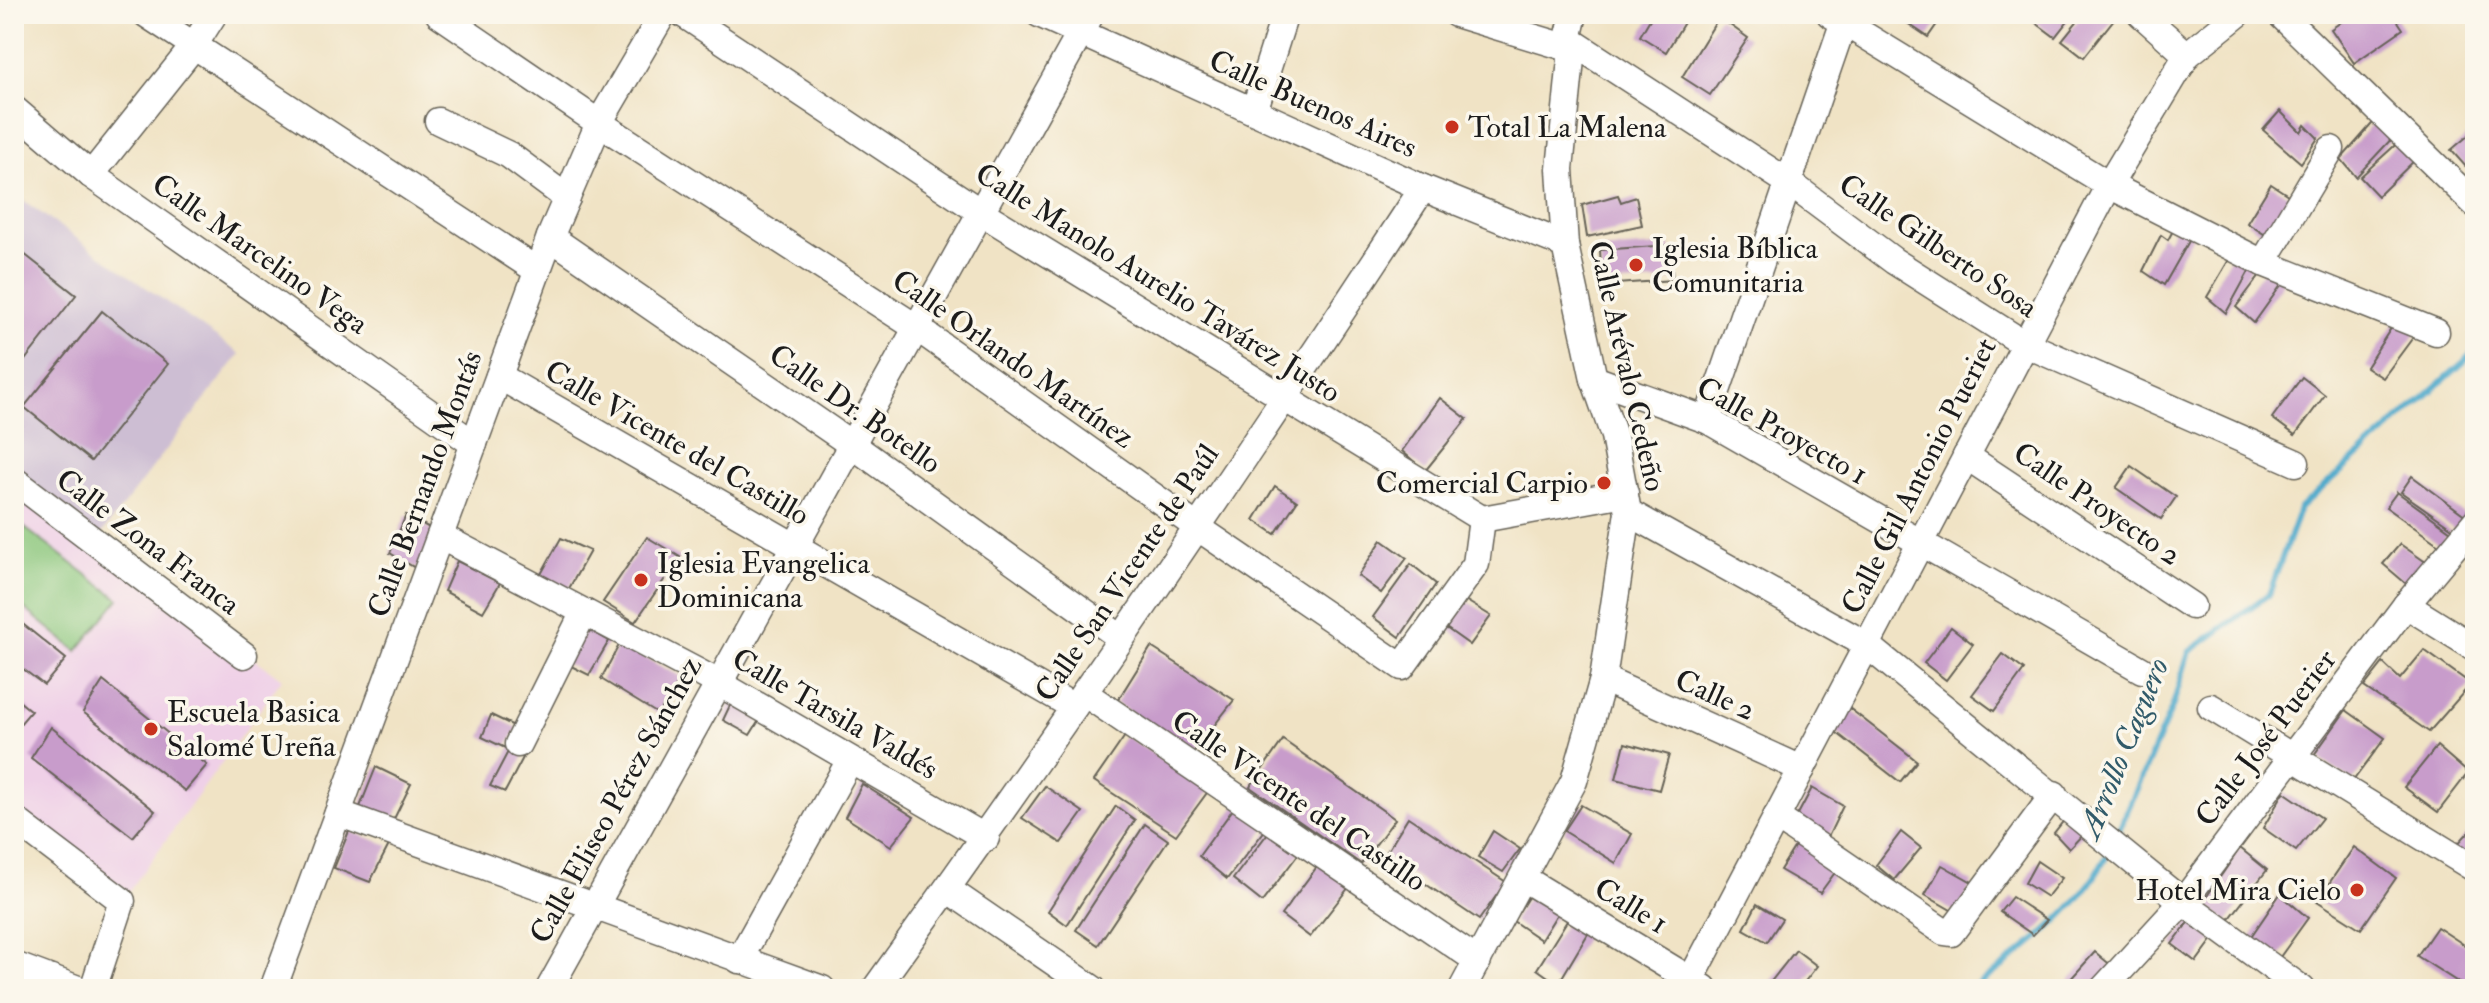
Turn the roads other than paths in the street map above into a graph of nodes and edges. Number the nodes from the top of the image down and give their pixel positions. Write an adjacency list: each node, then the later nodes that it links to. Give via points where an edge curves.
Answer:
1 (146, 14): 15 (street)
2 (214, 14): 15 (street)
3 (439, 14): 20 (street, Calle Orlando Martínez)
4 (663, 14): 20 (street, Calle Bernando Montás)
5 (683, 14): 28 (street, Calle Manolo Aurelio Tavárez Justo)
6 (1039, 14): 13 (street, Calle Buenos Aires)
7 (1285, 14): 18 (street)
8 (1456, 14): 14 (street, Calle Gilberto Sosa)
9 (2141, 14): 16 (street)
10 (2238, 14): 16 (street, Calle Gil Antonio Pueriet)
11 (2280, 14): 27 (street)
12 (1837, 19): 23 (street); 24 (street)
13 (1086, 25): 18 (street, Calle Buenos Aires); 28 (street, Calle Eliseo Pérez Sánchez)
14 (1572, 34): 23 (street, Calle Gilberto Sosa); 30 (street, Calle Arévalo Cedeño, via 1560,169)
15 (193, 47): 22 (street); 32 (street)
16 (2187, 55): 24 (street, Calle Gil Antonio Pueriet)
17 (14, 109): 22 (street, Calle Marcelino Vega)
18 (1254, 111): 25 (street, Calle Buenos Aires)
19 (438, 121): 26 (street, via 509,155)
20 (599, 123): 26 (street, Calle Bernando Montás); 33 (street, Calle Orlando Martínez)
21 (2331, 149): 31 (street)
22 (91, 175): 40 (street, Calle Marcelino Vega)
23 (1791, 184): 35 (street, Calle Gilberto Sosa, via 1894,261); 39 (street)
24 (2109, 185): 31 (street); 35 (street, Calle Gil Antonio Pueriet)
25 (1423, 188): 30 (street, Calle Buenos Aires); 38 (street, Calle San Vicente de Paúl)
26 (567, 198): 29 (street, Calle Bernando Montás)
27 (2475, 204)
28 (979, 211): 33 (street, Calle Eliseo Pérez Sánchez); 38 (street, Calle Manolo Aurelio Tavárez Justo)
29 (550, 237): 32 (street, Calle Bernando Montás); 41 (street, Calle Dr. Botello)
30 (1565, 245): 37 (street, Calle Arévalo Cedeño)
31 (2263, 263): 34 (street)
32 (538, 271): 36 (street, Calle Bernando Montás)
33 (917, 328): 41 (street, Calle Eliseo Pérez Sánchez); 48 (street, Calle Orlando Martínez)
34 (2436, 332)
35 (2023, 343): 42 (street, Calle Gil Antonio Pueriet); 43 (street, Calle Gilberto Sosa)
36 (499, 376): 40 (street, Calle Bernando Montás); 51 (street, Calle Vicente del Castillo)
37 (1594, 379): 39 (street, Calle Proyecto 1); 45 (street, Calle Arévalo Cedeño, via 1614,436)
38 (1285, 400): 46 (street, Calle Manolo Aurelio Tavárez Justo); 48 (street, Calle San Vicente de Paúl)
39 (1707, 420): 50 (street, Calle Proyecto 1)
40 (474, 444): 49 (street, Calle Bernando Montás)
41 (851, 444): 51 (street, Calle Eliseo Pérez Sánchez); 55 (street, Calle Dr. Botello)
42 (1966, 456): 50 (street, Calle Gil Antonio Pueriet); 53 (street, Calle Proyecto 2)
43 (2296, 463)
44 (14, 480): 58 (street, Calle Zona Franca)
45 (1626, 502): 46 (street); 56 (street); 60 (street, Calle Arévalo Cedeño)
46 (1482, 519): 48 (street, Calle Orlando Martínez, via 1476,564 1402,667)
47 (2475, 522): 52 (street, Calle José Puerier)
48 (1197, 527): 55 (street, Calle San Vicente de Paúl)
49 (440, 536): 54 (street, Calle Tarsila Valdés); 69 (street, Calle Bernando Montás)
50 (1919, 544): 56 (street, Calle Gil Antonio Pueriet); 59 (street, Calle Proyecto 1)
51 (794, 549): 61 (street, Calle Eliseo Pérez Sánchez); 62 (street, Calle Vicente del Castillo)
52 (2406, 605): 57 (street); 65 (street, Calle José Puerier)
53 (2192, 606)
54 (584, 612): 61 (street, Calle Tarsila Valdés); 64 (street)
55 (1121, 638): 62 (street, Calle San Vicente de Paúl)
56 (1867, 645): 67 (street, Calle Gil Antonio Pueriet); 68 (street)
57 (2475, 648)
58 (244, 655)
59 (2142, 670)
60 (1603, 679): 67 (street, Calle 2); 74 (street, Calle Arévalo Cedeño, via 1574,781)
61 (717, 682): 66 (street, Calle Tarsila Valdés); 77 (street, Calle Eliseo Pérez Sánchez)
62 (1079, 700): 72 (street, Calle San Vicente de Paúl); 79 (street, Calle Vicente del Castillo)
63 (2211, 707): 65 (street)
64 (518, 744)
65 (2292, 758): 73 (street); 76 (street, Calle José Puerier)
66 (850, 760): 72 (street, Calle Tarsila Valdés); 78 (street)
67 (1802, 769): 70 (street, Calle Gil Antonio Pueriet)
68 (2054, 794): 70 (street, via 1951,933); 76 (street)
69 (338, 813): 77 (street); 84 (street, Calle Bernando Montás)
70 (1776, 817): 81 (street, Calle Gil Antonio Pueriet)
71 (14, 819): 83 (street, via 122,901)
72 (986, 838): 75 (street, Calle San Vicente de Paúl)
73 (2475, 869)
74 (1523, 878): 79 (street, Calle Arévalo Cedeño); 81 (street, Calle 1)
75 (947, 889): 87 (street, Calle San Vicente de Paúl); 88 (street)
76 (2183, 902): 90 (street, Calle José Puerier); 91 (street)
77 (591, 908): 78 (street); 85 (street, Calle Eliseo Pérez Sánchez)
78 (739, 960): 86 (street)
79 (1478, 961): 89 (street, Calle Arévalo Cedeño)
80 (14, 965): 82 (street)
81 (1694, 986)
82 (78, 989)
83 (93, 989)
84 (273, 989)
85 (549, 989)
86 (822, 989)
87 (875, 989)
88 (1093, 989)
89 (1462, 989)
90 (2103, 989)
91 (2302, 989)

